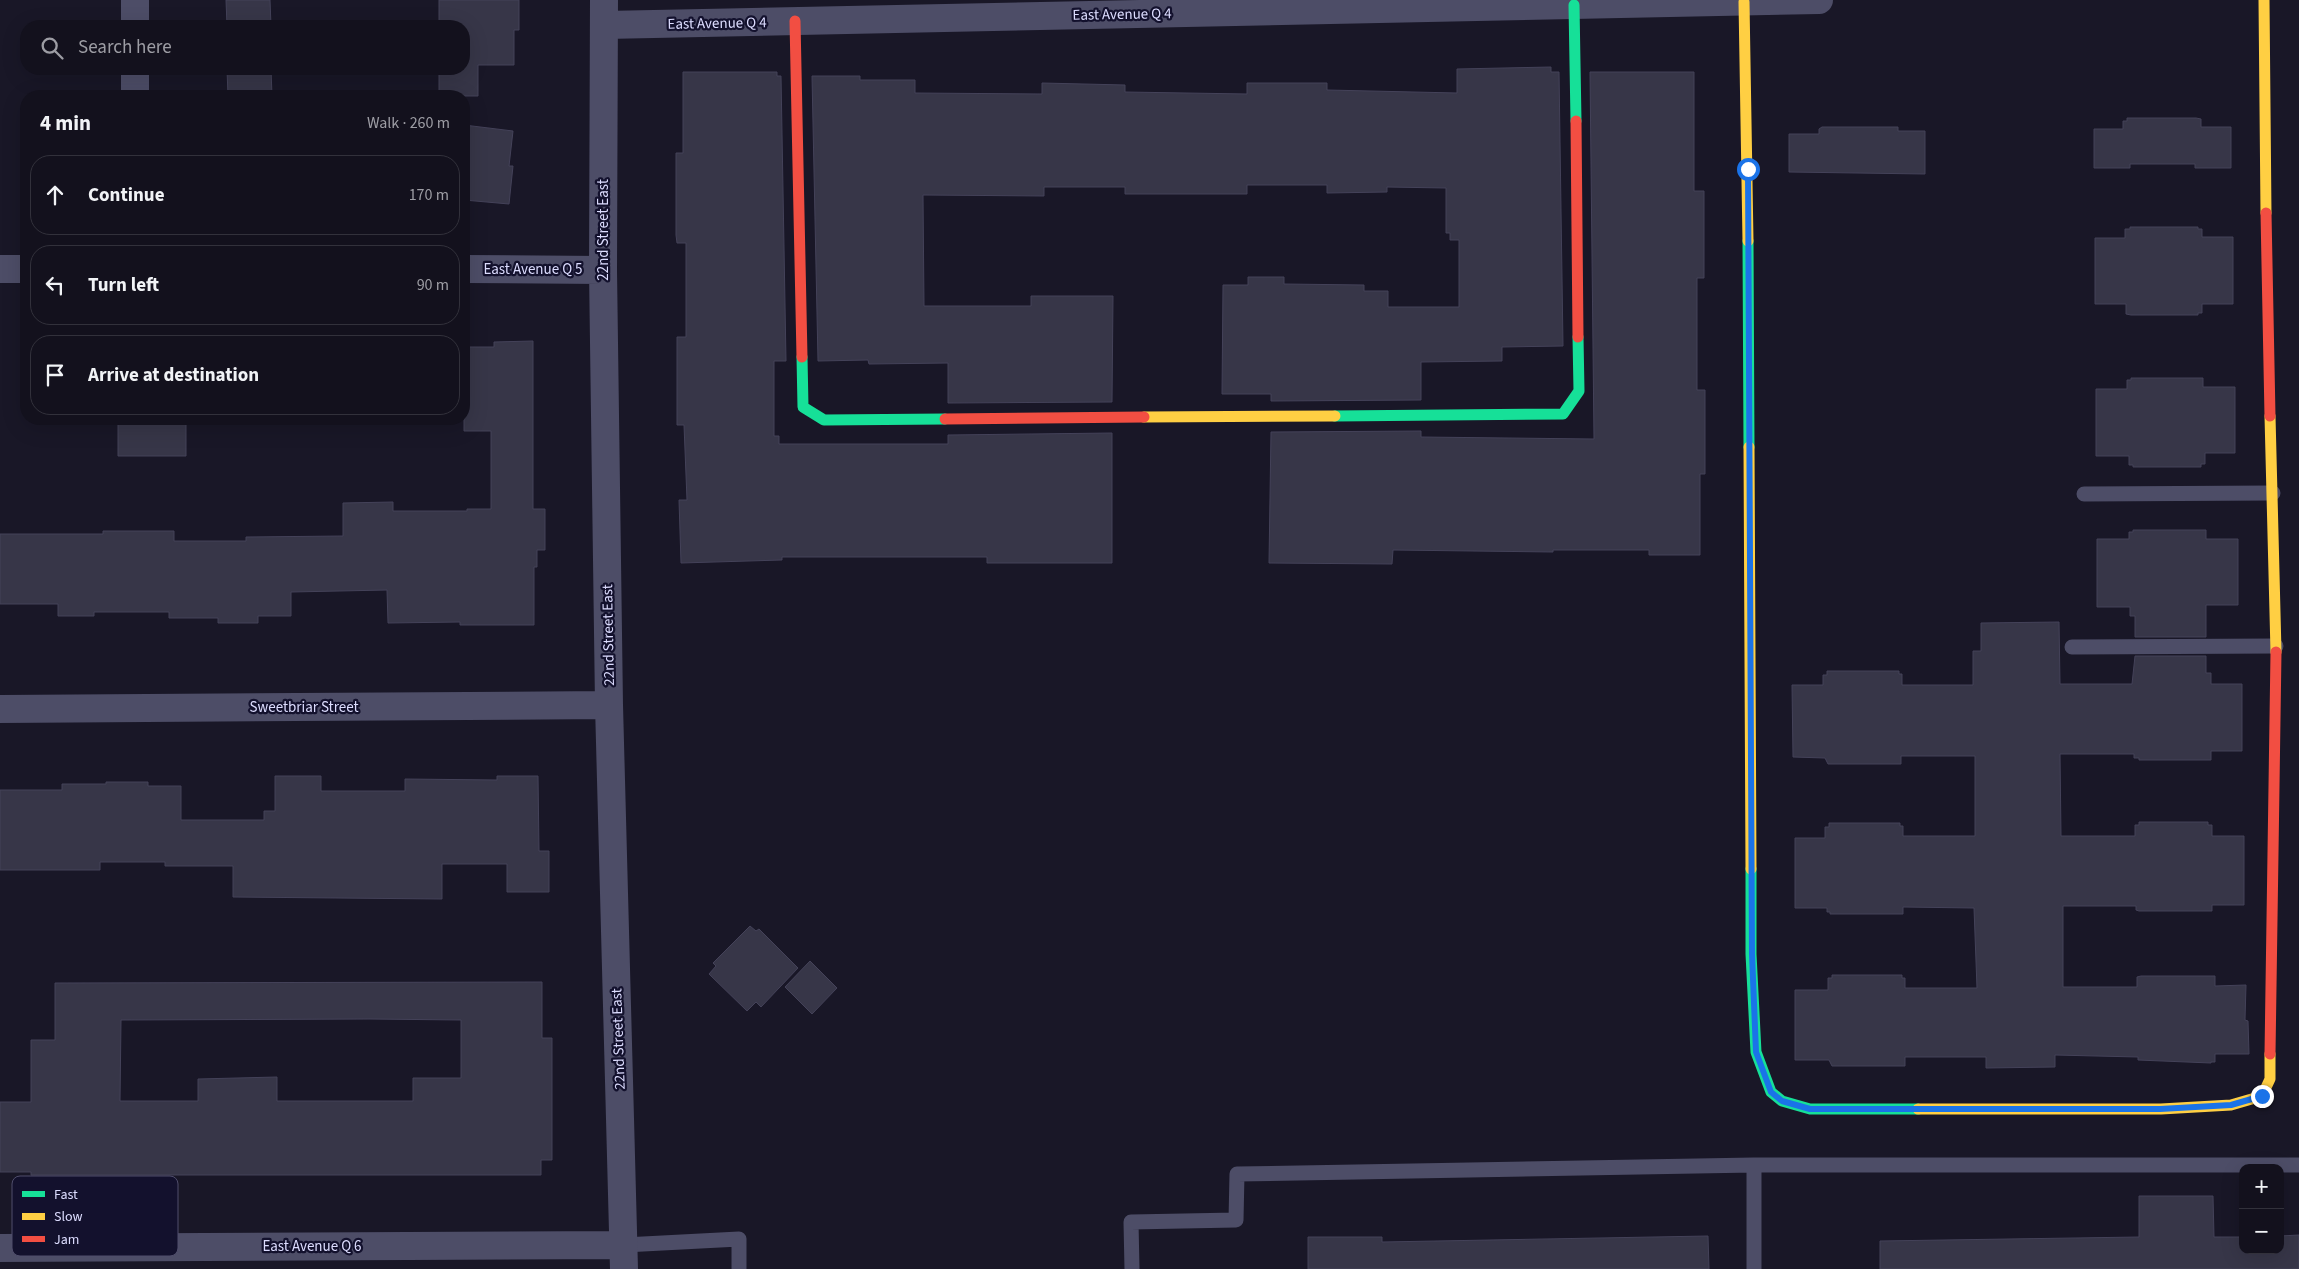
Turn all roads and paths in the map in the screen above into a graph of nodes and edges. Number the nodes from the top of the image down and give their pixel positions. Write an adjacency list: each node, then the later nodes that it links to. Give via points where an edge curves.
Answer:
1 (135, 0): 7 (street)
2 (1819, 0): 4 (street, East Avenue Q 4)
3 (2264, 0): 15 (street)
4 (1744, 2): 5 (street, East Avenue Q 4); 17 (street, via 1748,179 1752,954 1756,1052 1771,1092 1782,1101 1810,1109 2160,1109 2231,1105 2262,1096 2270,1079 2272,1050)
5 (1574, 5): 8 (street, East Avenue Q 4); 8 (street, via 1579,391 1562,414 824,420 803,407)
6 (604, 12): 8 (street, East Avenue Q 4); 14 (street, 22nd Street East)
7 (135, 20)
8 (795, 21)
9 (135, 75): 10 (street)
10 (135, 90)
11 (0, 269): 12 (street)
12 (20, 269)
13 (470, 269): 14 (street, East Avenue Q 5)
14 (603, 270): 19 (street, 22nd Street East)
15 (2273, 493): 16 (lane); 17 (street)
16 (2084, 494)
17 (2276, 646): 18 (lane)
18 (2072, 647)
19 (609, 705): 20 (street, Sweetbriar Street); 24 (street, 22nd Street East)
20 (0, 709)
21 (1754, 1165): 22 (lane); 26 (lane, via 1237,1174 1236,1220 1131,1222); 27 (lane)
22 (2299, 1165)
23 (178, 1251): 24 (street, East Avenue Q 6)
24 (624, 1257): 25 (lane, via 739,1239)
25 (739, 1269)
26 (1132, 1269)
27 (1754, 1269)

